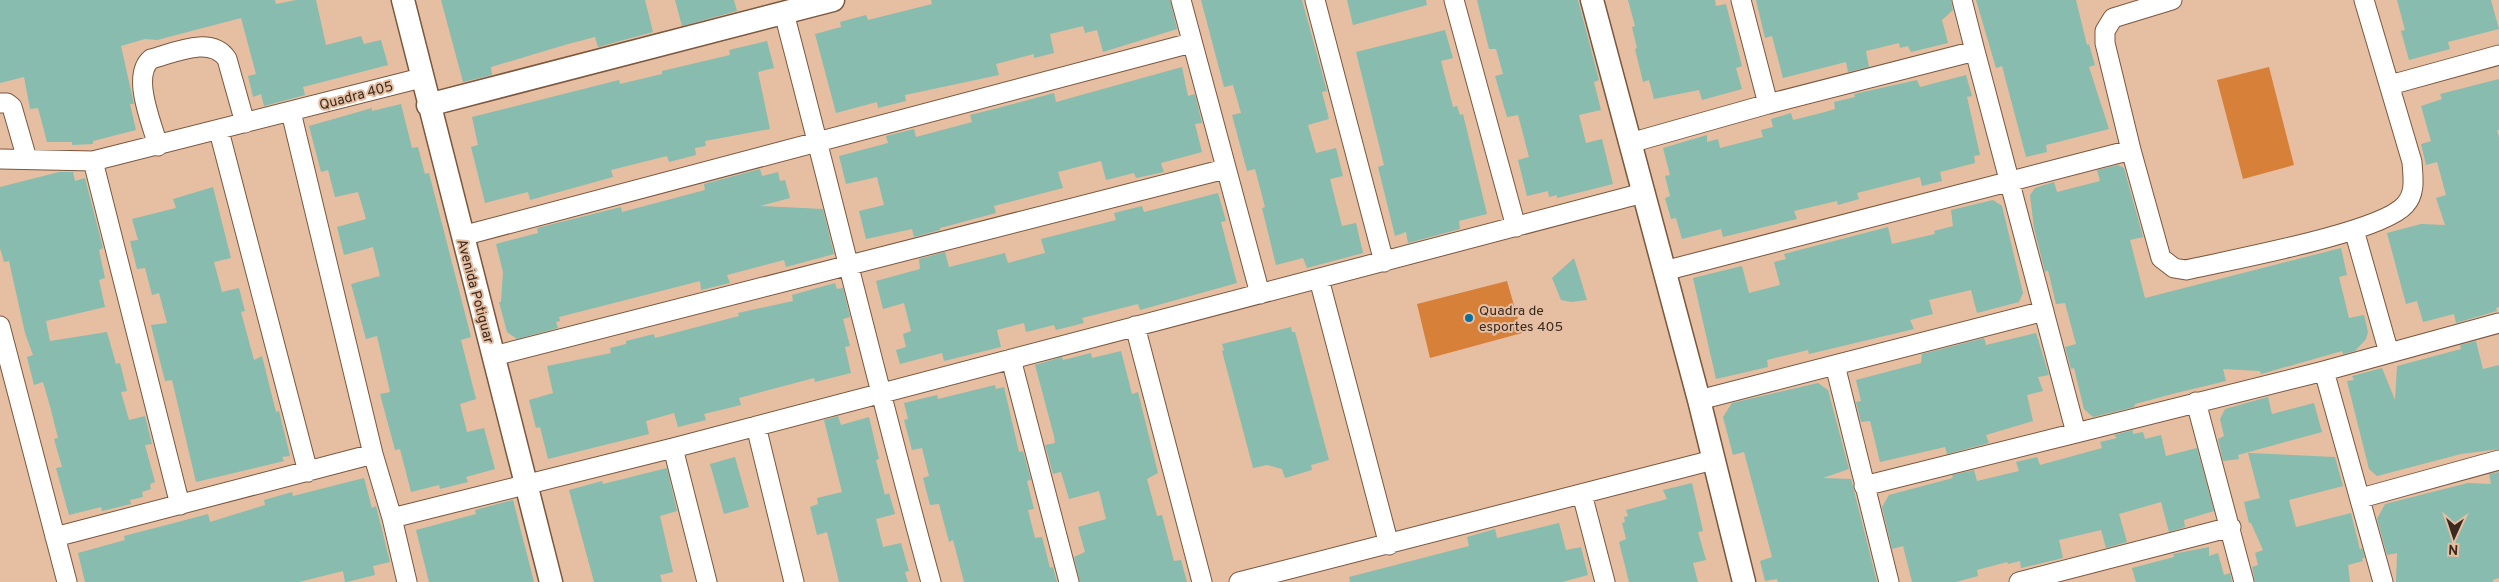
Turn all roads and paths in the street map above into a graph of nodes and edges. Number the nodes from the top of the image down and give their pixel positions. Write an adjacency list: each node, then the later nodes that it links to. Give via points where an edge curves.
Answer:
1 (403, 0): 15 (street, Avenida Potiguar)
2 (833, 0): 11 (street)
3 (1181, 0): 12 (street)
4 (1315, 0): 36 (street)
5 (1454, 0): 33 (street)
6 (1592, 0): 24 (street)
7 (1741, 0): 18 (street)
8 (1962, 0): 13 (street)
9 (2364, 0): 16 (street)
10 (2168, 1): 26 (street, via 2113,18 2105,31)
11 (784, 13): 19 (street); 23 (street)
12 (1191, 43): 23 (street); 30 (street)
13 (1975, 51): 18 (street); 31 (street)
14 (2499, 55): 16 (street)
15 (421, 78): 19 (street, Avenida Potiguar); 20 (street, Quadra 405)
16 (2390, 85): 34 (street, via 2412,162 2412,194 2400,210)
17 (0, 103): 28 (street, via 12,107)
18 (1768, 104): 24 (street)
19 (428, 105): 35 (street, Avenida Potiguar)
20 (291, 112): 21 (street, Quadra 405); 56 (street)
21 (246, 123): 22 (street, Quadra 405); 25 (street, via 223,52 202,46 151,58 144,64 141,76)
22 (219, 131): 25 (street, Quadra 405); 59 (street)
23 (817, 140): 35 (street); 37 (street)
24 (1630, 143): 32 (street)
25 (158, 146): 29 (street, Quadra 405)
26 (2130, 150): 31 (street); 34 (street, via 2161,258 2174,268 2186,270)
27 (0, 159): 28 (street, Quadra 405)
28 (27, 159): 29 (street, Quadra 405)
29 (93, 161): 64 (street)
30 (1225, 169): 37 (street); 40 (street)
31 (2009, 180): 38 (street); 41 (street)
32 (1643, 193): 33 (street); 38 (street)
33 (1516, 227): 36 (street)
34 (2354, 230): 45 (street)
35 (462, 236): 46 (street, Avenida Potiguar)
36 (1384, 262): 39 (street)
37 (850, 266): 46 (street); 50 (street)
38 (1664, 271): 51 (street)
39 (1319, 279): 40 (street); 68 (street)
40 (1260, 294): 44 (street)
41 (2044, 311): 48 (street); 54 (street)
42 (2499, 323): 45 (street)
43 (0, 326): 67 (street)
44 (1136, 326): 47 (street); 76 (street)
45 (2389, 353): 49 (street)
46 (494, 356): 60 (street, Avenida Potiguar)
47 (1010, 359): 50 (street); 75 (street)
48 (1835, 365): 51 (street); 61 (street)
49 (2324, 371): 52 (street); 63 (street)
50 (879, 393): 53 (street); 74 (street)
51 (1699, 400): 57 (street)
52 (2196, 402): 54 (street); 66 (street)
53 (756, 426): 55 (street); 73 (street)
54 (2076, 433): 61 (street)
55 (673, 448): 60 (street); 72 (street)
56 (373, 454): 59 (street); 65 (street)
57 (1713, 460): 62 (street); 79 (street)
58 (2499, 460): 63 (street)
59 (308, 472): 64 (street)
60 (526, 483): 65 (street); 71 (street, Avenida Potiguar)
61 (1864, 486): 80 (street)
62 (1582, 494): 68 (street); 78 (street)
63 (2361, 498): 83 (street)
64 (180, 506): 67 (street)
65 (392, 518): 69 (street)
66 (2230, 527): 81 (street); 82 (street)
67 (55, 537): 70 (street)
68 (1389, 545): 77 (street)
69 (401, 581)
70 (67, 582)
71 (551, 582)
72 (707, 582)
73 (794, 582)
74 (931, 582)
75 (1069, 582)
76 (1202, 582)
77 (1239, 582)
78 (1605, 582)
79 (1744, 582)
80 (1889, 582)
81 (2019, 582)
82 (2244, 582)
83 (2383, 582)

